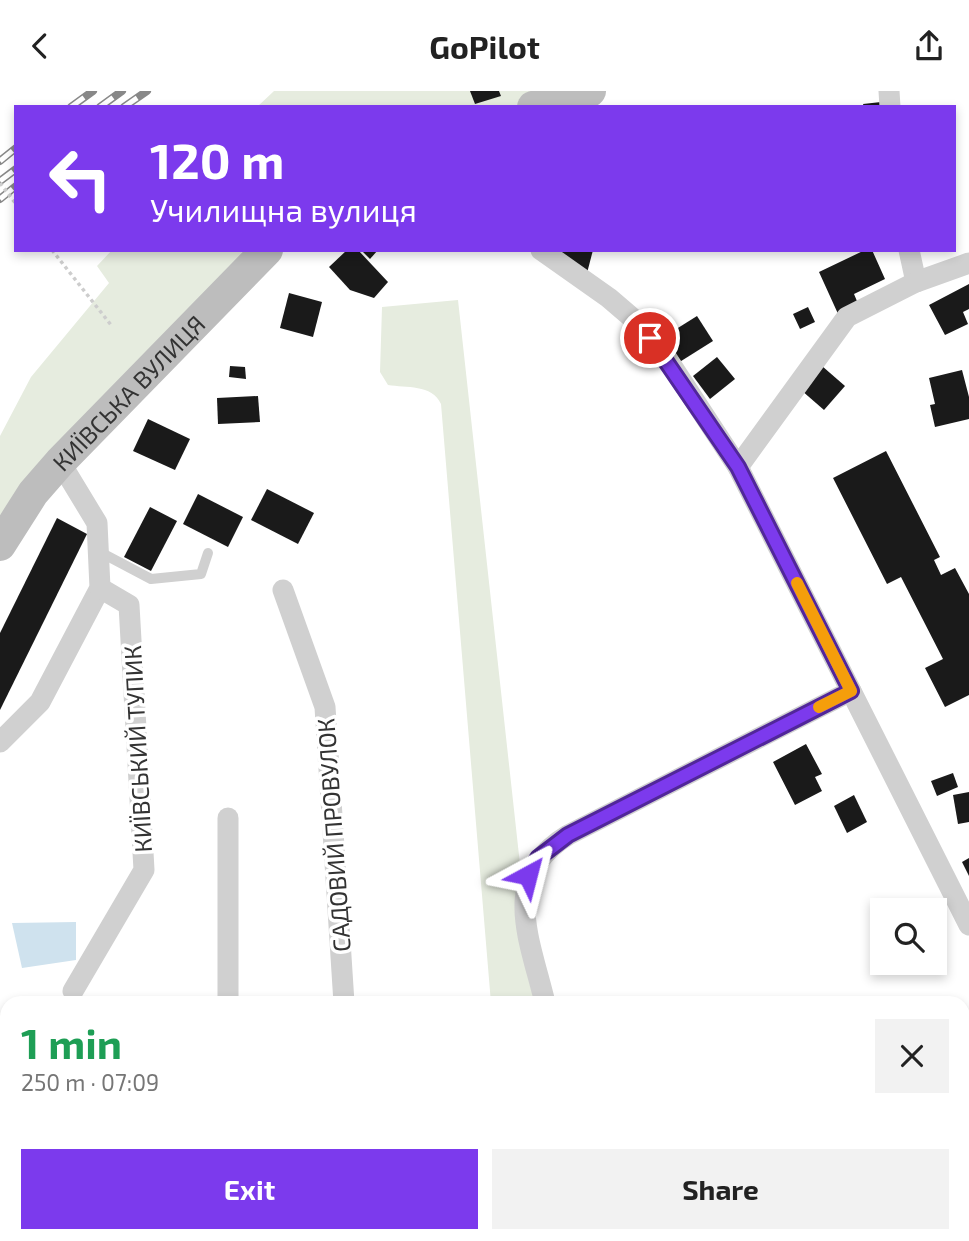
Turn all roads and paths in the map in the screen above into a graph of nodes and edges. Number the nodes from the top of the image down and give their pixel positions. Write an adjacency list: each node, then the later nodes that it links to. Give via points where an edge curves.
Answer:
1 (590, 91): 2 (street)
2 (540, 105)
3 (0, 183): 4 (path, bridge)
4 (14, 201)
5 (54, 252): 11 (path)
6 (265, 252): 12 (street, КИЇВСЬКА ВУЛИЦЯ)
7 (544, 252): 13 (street, via 637,322 664,354)
8 (909, 252): 10 (street)
9 (969, 263): 10 (street)
10 (916, 282): 13 (street, via 847,317)
11 (111, 325)
12 (60, 462): 14 (street, КИЇВСЬКА ВУЛИЦЯ, via 33,493); 15 (street, via 97,523)
13 (738, 467): 19 (street)
14 (0, 545)
15 (98, 551): 16 (lane, via 151,579 201,574); 17 (street)
16 (208, 553)
17 (100, 588): 20 (street, via 40,702); 23 (street, КИЇВСЬКИЙ ТУПИК, via 129,605 144,870)
18 (283, 590): 25 (street, САДОВИЙ ПРОВУЛОК, via 325,707)
19 (851, 691): 22 (street); 26 (street, via 568,835 538,858 528,875 524,898)
20 (0, 742)
21 (228, 818): 24 (street)
22 (969, 925)
23 (73, 991)
24 (228, 996)
25 (344, 996)
26 (544, 996)

